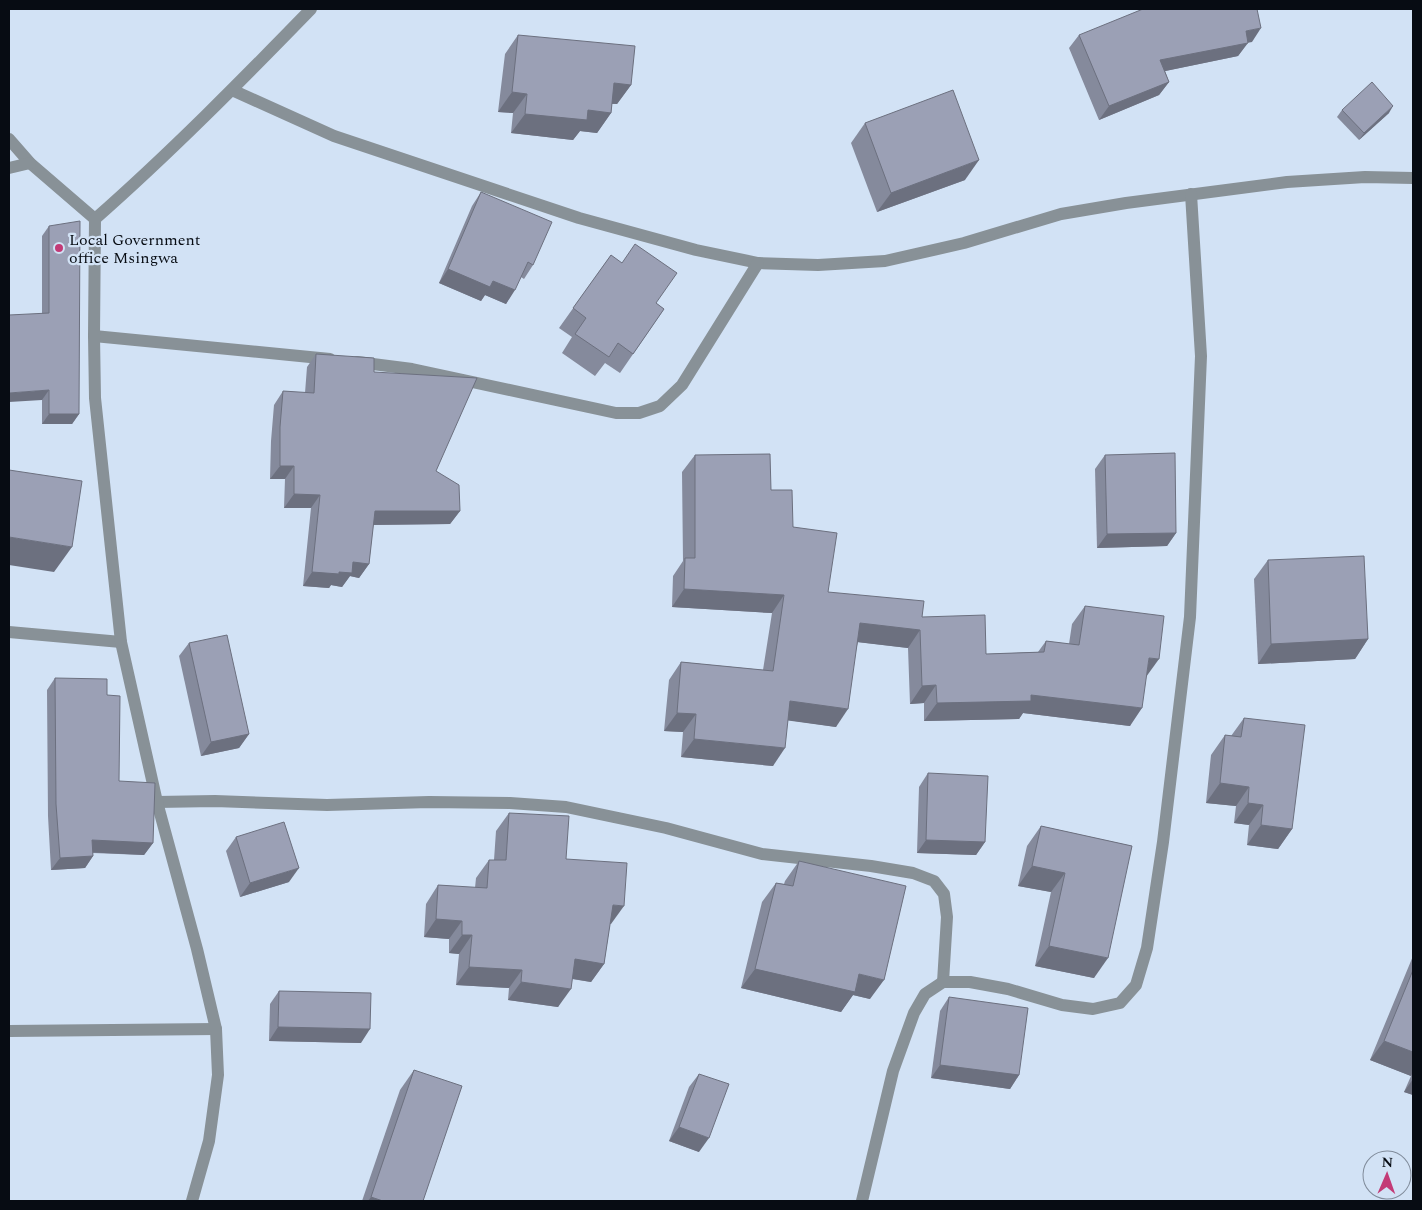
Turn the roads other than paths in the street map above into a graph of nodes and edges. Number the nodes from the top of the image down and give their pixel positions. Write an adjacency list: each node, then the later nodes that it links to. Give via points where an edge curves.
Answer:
1 (311, 9): 2 (street)
2 (232, 90): 8 (street); 9 (street, via 334,136 560,212 696,250)
3 (9, 139): 4 (street)
4 (30, 163): 5 (street); 8 (street)
5 (9, 168)
6 (1413, 178): 7 (street, via 1287,182)
7 (1191, 194): 9 (street, via 1061,214 964,243 885,261 818,265); 14 (street, via 1201,356 1190,616 1160,862 1147,948 1136,985 1120,1003 1093,1009 1062,1005 970,982)
8 (95, 219): 10 (street)
9 (758, 263): 10 (street, via 682,385 660,406 639,413 616,413 412,369)
10 (94, 336): 12 (street, via 95,398)
11 (9, 632): 12 (street)
12 (121, 642): 13 (street)
13 (157, 802): 14 (street, via 501,803 566,807 666,828 762,854 913,873 934,881 944,894 947,917); 15 (street)
14 (943, 982): 18 (street, via 926,994 914,1013 893,1071)
15 (216, 1030): 16 (street); 17 (street, via 218,1075 209,1141)
16 (9, 1031)
17 (192, 1201)
18 (862, 1201)

